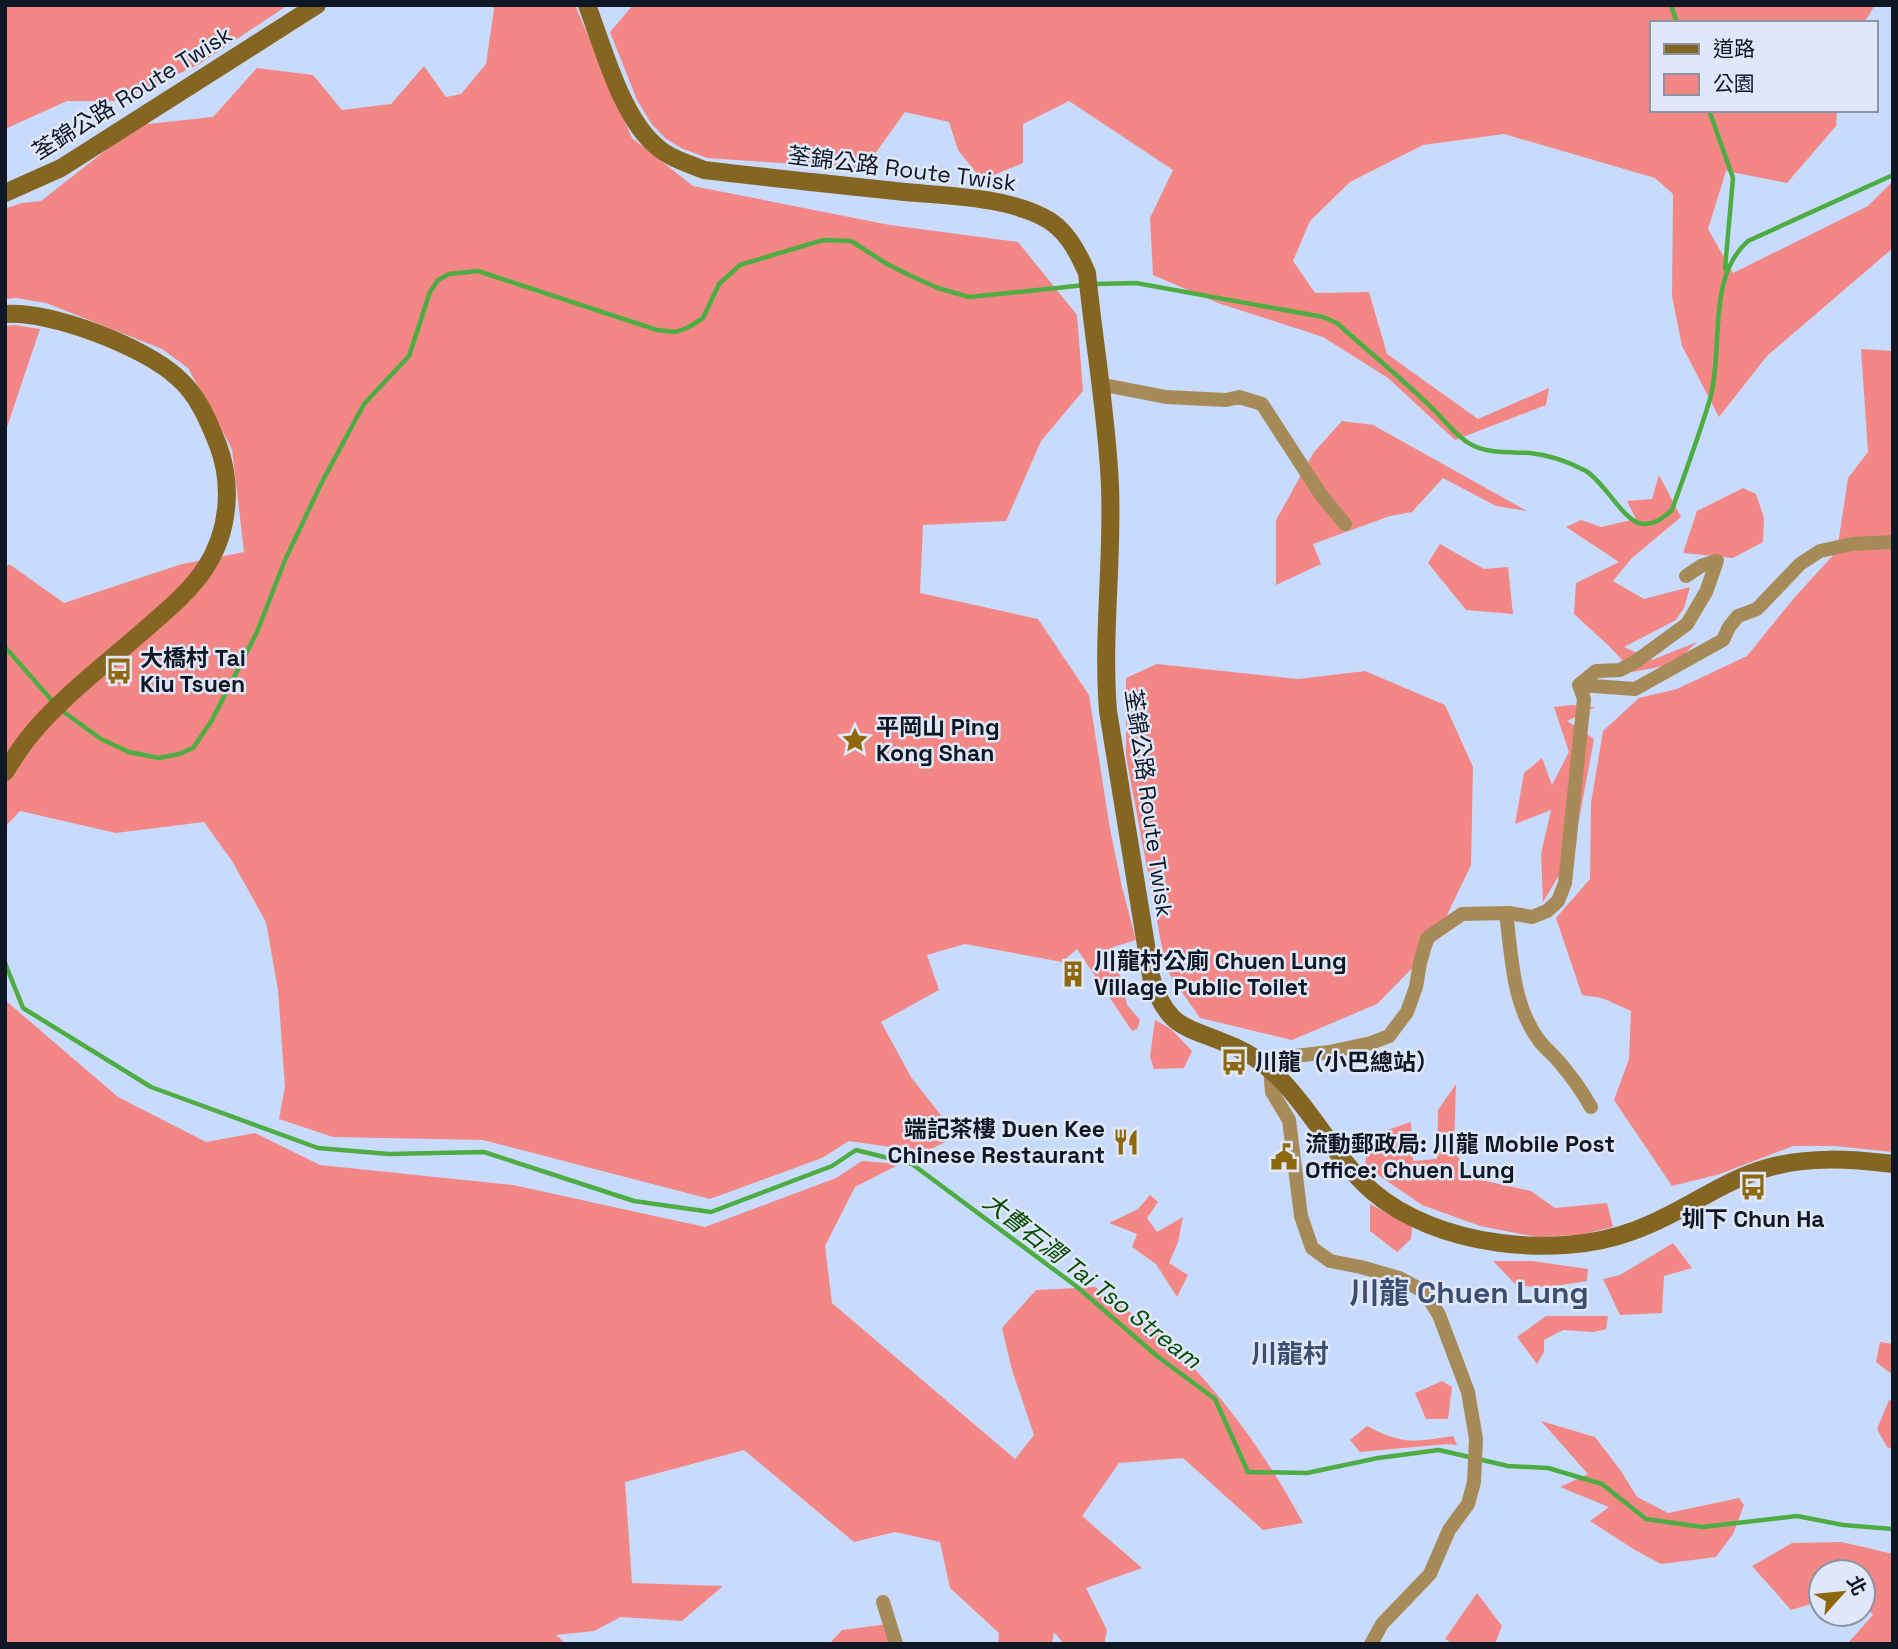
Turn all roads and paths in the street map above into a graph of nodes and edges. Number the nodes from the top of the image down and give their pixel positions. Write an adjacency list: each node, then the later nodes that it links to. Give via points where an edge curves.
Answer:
1 (317, 5): 3 (main road, 荃錦公路 Route Twisk, via 61,168)
2 (587, 5): 5 (main road, 荃錦公路 Route Twisk, via 626,105 657,147 675,159 704,170 954,197 1044,217 1076,248 1087,273)
3 (5, 193)
4 (5, 314): 10 (main road, via 43,317 102,335 167,367 200,404 220,451 227,509 205,568 174,604 27,739)
5 (1099, 384): 6 (street, via 1166,397 1239,397 1262,404); 12 (main road, 荃錦公路 Route Twisk, via 1110,507 1108,711 1151,976 1162,1004 1174,1018)
6 (1345, 524)
7 (1893, 542): 9 (street, via 1820,551 1800,564 1756,609 1738,616 1723,640 1635,689)
8 (1686, 576): 9 (street, via 1717,561 1687,624 1635,662 1620,670 1596,671)
9 (1579, 685): 11 (street, via 1584,699 1565,883 1558,901 1547,911 1532,916)
10 (5, 772)
11 (1506, 914): 12 (street, via 1462,914 1427,938 1407,1012 1389,1036 1295,1056); 13 (street, via 1522,1008 1537,1038)
12 (1270, 1069): 14 (main road, 荃錦公路 Route Twisk, via 1372,1191 1421,1222 1480,1239 1538,1245 1595,1242 1635,1231 1747,1175 1779,1165 1827,1159); 17 (street, via 1272,1092 1289,1120 1301,1216 1311,1248 1330,1261 1399,1278 1424,1292 1439,1315 1468,1392 1476,1439 1468,1503 1448,1530 1430,1574 1382,1624)
13 (1591, 1107)
14 (1893, 1164)
15 (883, 1602): 16 (street)
16 (896, 1644)
17 (1371, 1644)

